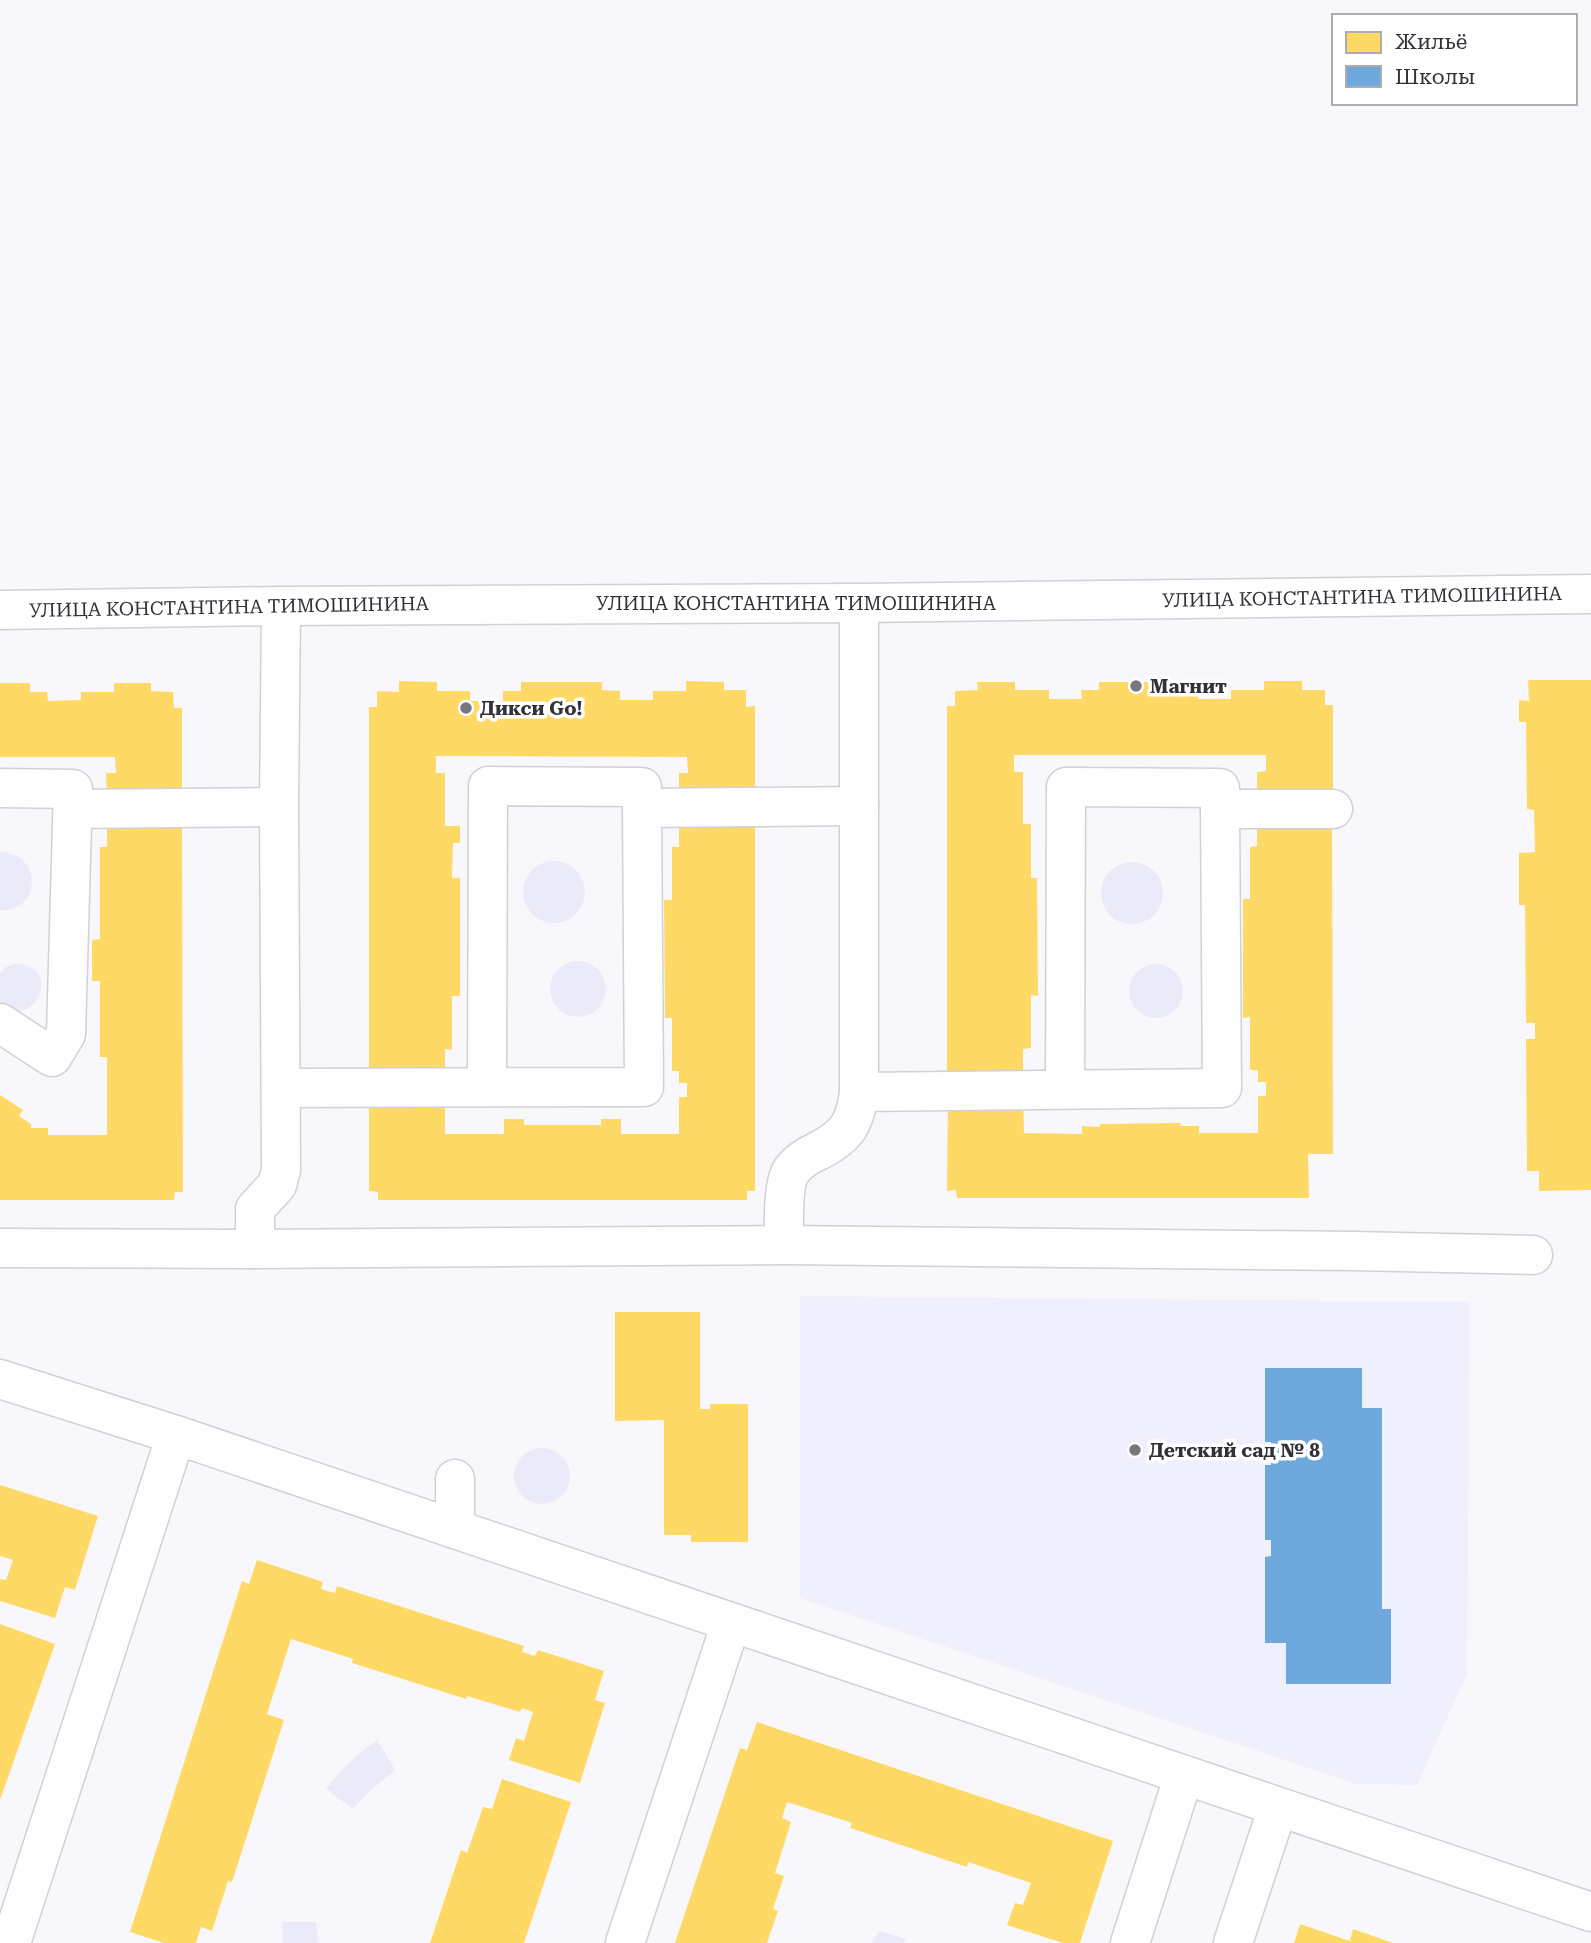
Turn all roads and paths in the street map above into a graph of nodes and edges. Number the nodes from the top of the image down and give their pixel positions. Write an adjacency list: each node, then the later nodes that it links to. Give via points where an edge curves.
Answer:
1 (1591, 594): 2 (street, УЛИЦА КОНСТАНТИНА ТИМОШИНИНА)
2 (859, 603): 3 (street, УЛИЦА КОНСТАНТИНА ТИМОШИНИНА); 6 (street)
3 (281, 606): 4 (street, УЛИЦА КОНСТАНТИНА ТИМОШИНИНА); 7 (street)
4 (0, 610)
5 (0, 788): 9 (street, via 73,789)
6 (859, 806): 8 (street); 16 (street)
7 (279, 807): 9 (street); 14 (street)
8 (642, 808): 13 (street, via 644,1087); 13 (street, via 642,786 488,786)
9 (73, 809): 12 (street, via 66,1034 52,1057)
10 (1220, 809): 11 (street); 15 (street, via 1222,1088); 15 (street, via 1220,788 1066,787)
11 (1333, 809)
12 (0, 1023)
13 (486, 1087): 14 (street)
14 (281, 1088): 19 (street, via 281,1170 277,1185 255,1209)
15 (1065, 1089): 16 (street)
16 (859, 1092): 17 (street, via 848,1129 792,1169 786,1188)
17 (784, 1245): 19 (street); 20 (street)
18 (0, 1248): 19 (street)
19 (255, 1249)
20 (1533, 1255)
21 (0, 1379): 22 (street)
22 (176, 1435): 24 (street); 29 (street)
23 (454, 1479): 24 (street)
24 (455, 1529): 25 (street)
25 (731, 1623): 26 (street); 30 (street)
26 (1184, 1775): 27 (street); 31 (street)
27 (1278, 1807): 28 (street); 32 (street)
28 (1591, 1912)
29 (11, 1943)
30 (625, 1943)
31 (1130, 1943)
32 (1233, 1943)

